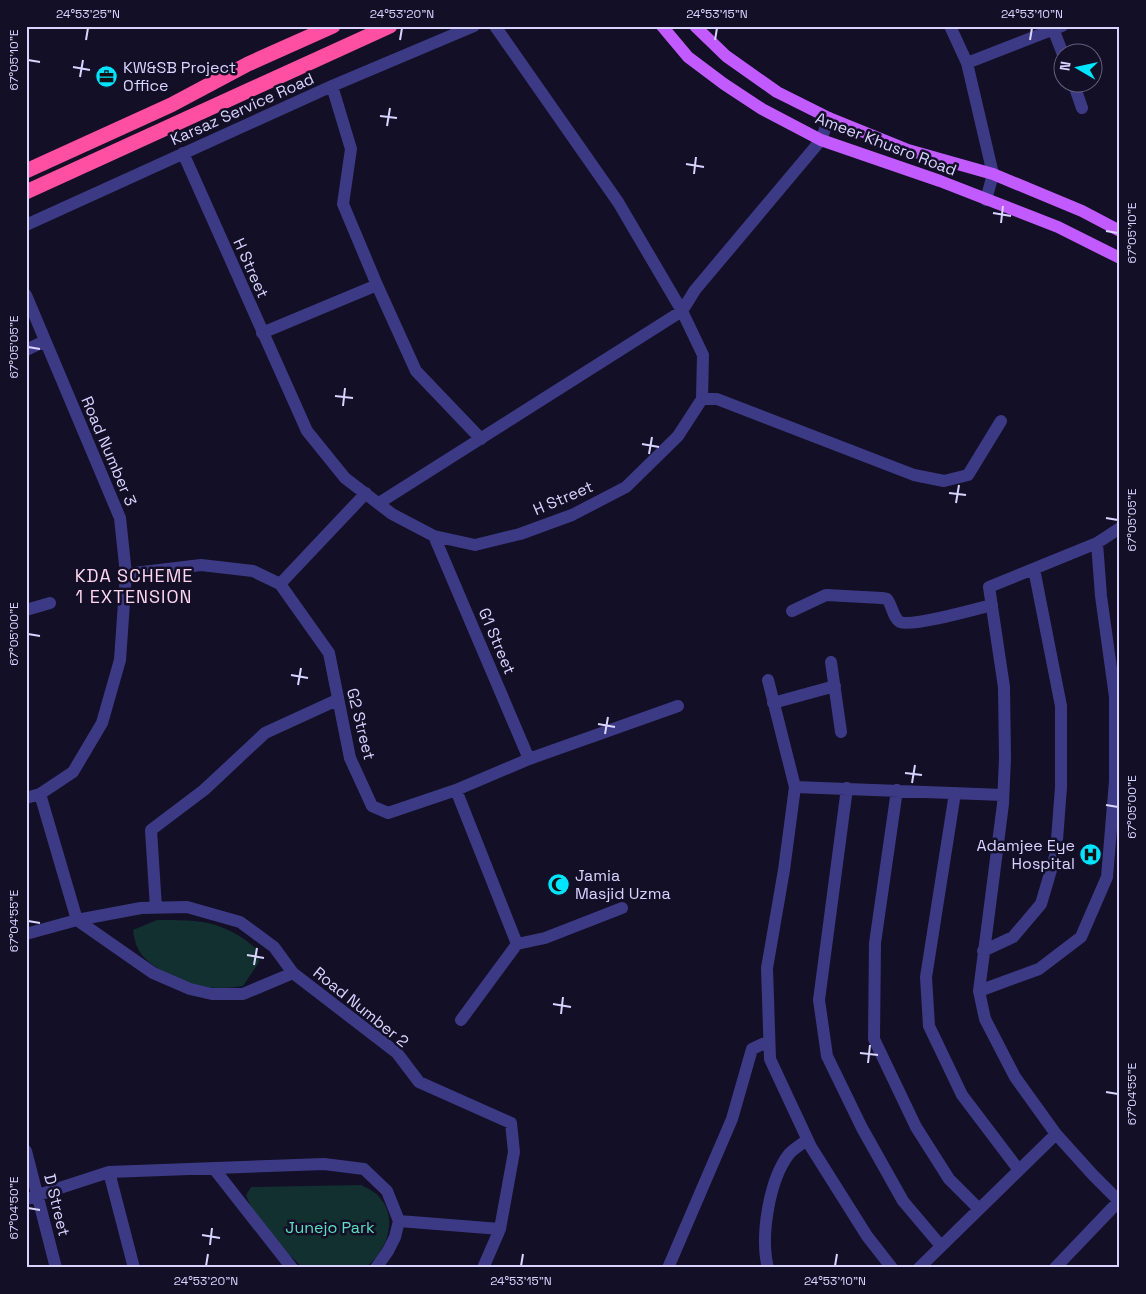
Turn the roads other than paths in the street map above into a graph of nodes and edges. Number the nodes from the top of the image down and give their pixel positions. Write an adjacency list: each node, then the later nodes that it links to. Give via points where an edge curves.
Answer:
1 (333, 26): 17 (highway)
2 (390, 26): 19 (highway)
3 (474, 26): 11 (street, Karsaz Service Road)
4 (495, 26): 26 (street, via 618,202)
5 (662, 26): 15 (main road, Ameer Khusro Road, via 688,57 724,84 762,109)
6 (695, 26): 14 (main road, Ameer Khusro Road, via 726,56 777,92)
7 (950, 26): 10 (street)
8 (1056, 28): 9 (street); 10 (street)
9 (1060, 42)
10 (967, 63): 18 (street)
11 (332, 86): 16 (street, Karsaz Service Road); 24 (street, via 351,149 343,204)
12 (1076, 92): 13 (street)
13 (1082, 108)
14 (830, 118): 15 (street); 18 (main road, Ameer Khusro Road, via 908,150)
15 (821, 140): 20 (main road, Ameer Khusro Road); 26 (street, via 695,290)
16 (183, 153): 21 (street, Karsaz Service Road); 27 (street, H Street)
17 (26, 171)
18 (993, 174): 20 (street); 22 (main road, Ameer Khusro Road)
19 (26, 192)
20 (986, 200): 23 (main road, Ameer Khusro Road, via 1058,227)
21 (26, 225)
22 (1120, 231)
23 (1120, 258)
24 (377, 285): 27 (street); 32 (street, via 416,371)
25 (26, 295): 28 (street, Road Number 3)
26 (682, 311): 30 (street, via 703,355); 32 (street)
27 (262, 333): 33 (street, H Street, via 307,431 345,478)
28 (45, 341): 29 (street); 39 (street, Road Number 3, via 120,518)
29 (26, 350)
30 (702, 400): 31 (street, via 717,399 914,476 944,481 968,475); 36 (street, H Street, via 678,436 626,487 572,515 520,534 475,545)
31 (1001, 421)
32 (481, 439): 34 (street)
33 (366, 493): 34 (street, H Street); 40 (street)
34 (379, 503): 36 (street, H Street, via 392,514)
35 (1120, 528): 37 (street)
36 (434, 536): 53 (street, G1 Street)
37 (1097, 544): 38 (street); 45 (street)
38 (1034, 569): 42 (street, via 989,587); 67 (street, via 1061,706 1061,788 1056,853 1041,904 1014,937)
39 (126, 574): 40 (street, G2 Street, via 201,565 253,571); 59 (street, Road Number 3, via 120,660 102,723 73,772)
40 (280, 584): 49 (street, G2 Street, via 329,653)
41 (50, 603): 43 (street)
42 (992, 605): 44 (street, via 930,620 905,622 895,617 888,598 826,595); 60 (street, via 1004,686)
43 (26, 610)
44 (792, 611)
45 (1114, 651): 69 (street, via 1116,781 1107,877 1082,937 1039,969)
46 (831, 662): 48 (street)
47 (768, 680): 50 (street)
48 (835, 686): 50 (street); 52 (street)
49 (337, 700): 56 (street, G2 Street, via 350,758 372,806 388,813); 62 (street, via 265,733 204,790 151,830)
50 (773, 703): 54 (street)
51 (678, 706): 53 (street, G2 Street)
52 (840, 732)
53 (529, 759): 56 (street, G2 Street)
54 (795, 786): 55 (street); 71 (street, via 767,968)
55 (847, 788): 57 (street); 83 (street, via 818,1000 827,1056 903,1202)
56 (456, 790): 66 (street)
57 (897, 790): 58 (street); 80 (street, via 875,943 874,1038 916,1127 949,1179)
58 (955, 793): 60 (street); 75 (street, via 926,977 929,1026 962,1096)
59 (40, 794): 61 (street, Road Number 3); 64 (street)
60 (1003, 794): 67 (street)
61 (26, 798)
62 (156, 908): 64 (street, Road Number 2); 68 (street, Road Number 2, via 187,907 240,922 274,947)
63 (622, 908): 66 (street, via 545,938)
64 (77, 920): 65 (street, Road Number 2); 68 (street, Road Number 2, via 153,973 190,989 212,994 243,994)
65 (26, 934)
66 (517, 944): 70 (street)
67 (983, 951): 69 (street)
68 (293, 973): 82 (street, Road Number 2, via 397,1054 419,1082 511,1123 514,1152)
69 (979, 991): 72 (street, via 985,1019 1015,1077)
70 (461, 1020)
71 (769, 1041): 73 (street, via 770,1059); 89 (street, via 752,1049 732,1119)
72 (1056, 1134): 75 (street); 79 (street)
73 (807, 1140): 90 (street, via 789,1154 772,1189 766,1222); 91 (street, via 867,1236)
74 (26, 1150): 78 (street, D Street)
75 (1018, 1169): 80 (street)
76 (215, 1170): 77 (street); 81 (street, via 324,1164 364,1169 387,1191); 86 (street)
77 (109, 1172): 78 (street); 85 (street)
78 (32, 1197): 84 (street, D Street)
79 (1119, 1201): 93 (street)
80 (978, 1208): 83 (street)
81 (399, 1221): 82 (street); 87 (street, via 395,1237)
82 (500, 1229): 88 (street, Road Number 2)
83 (941, 1246): 92 (street)
84 (56, 1268)
85 (134, 1268)
86 (292, 1268)
87 (376, 1268)
88 (483, 1268)
89 (668, 1268)
90 (768, 1268)
91 (892, 1268)
92 (919, 1268)
93 (1055, 1268)

